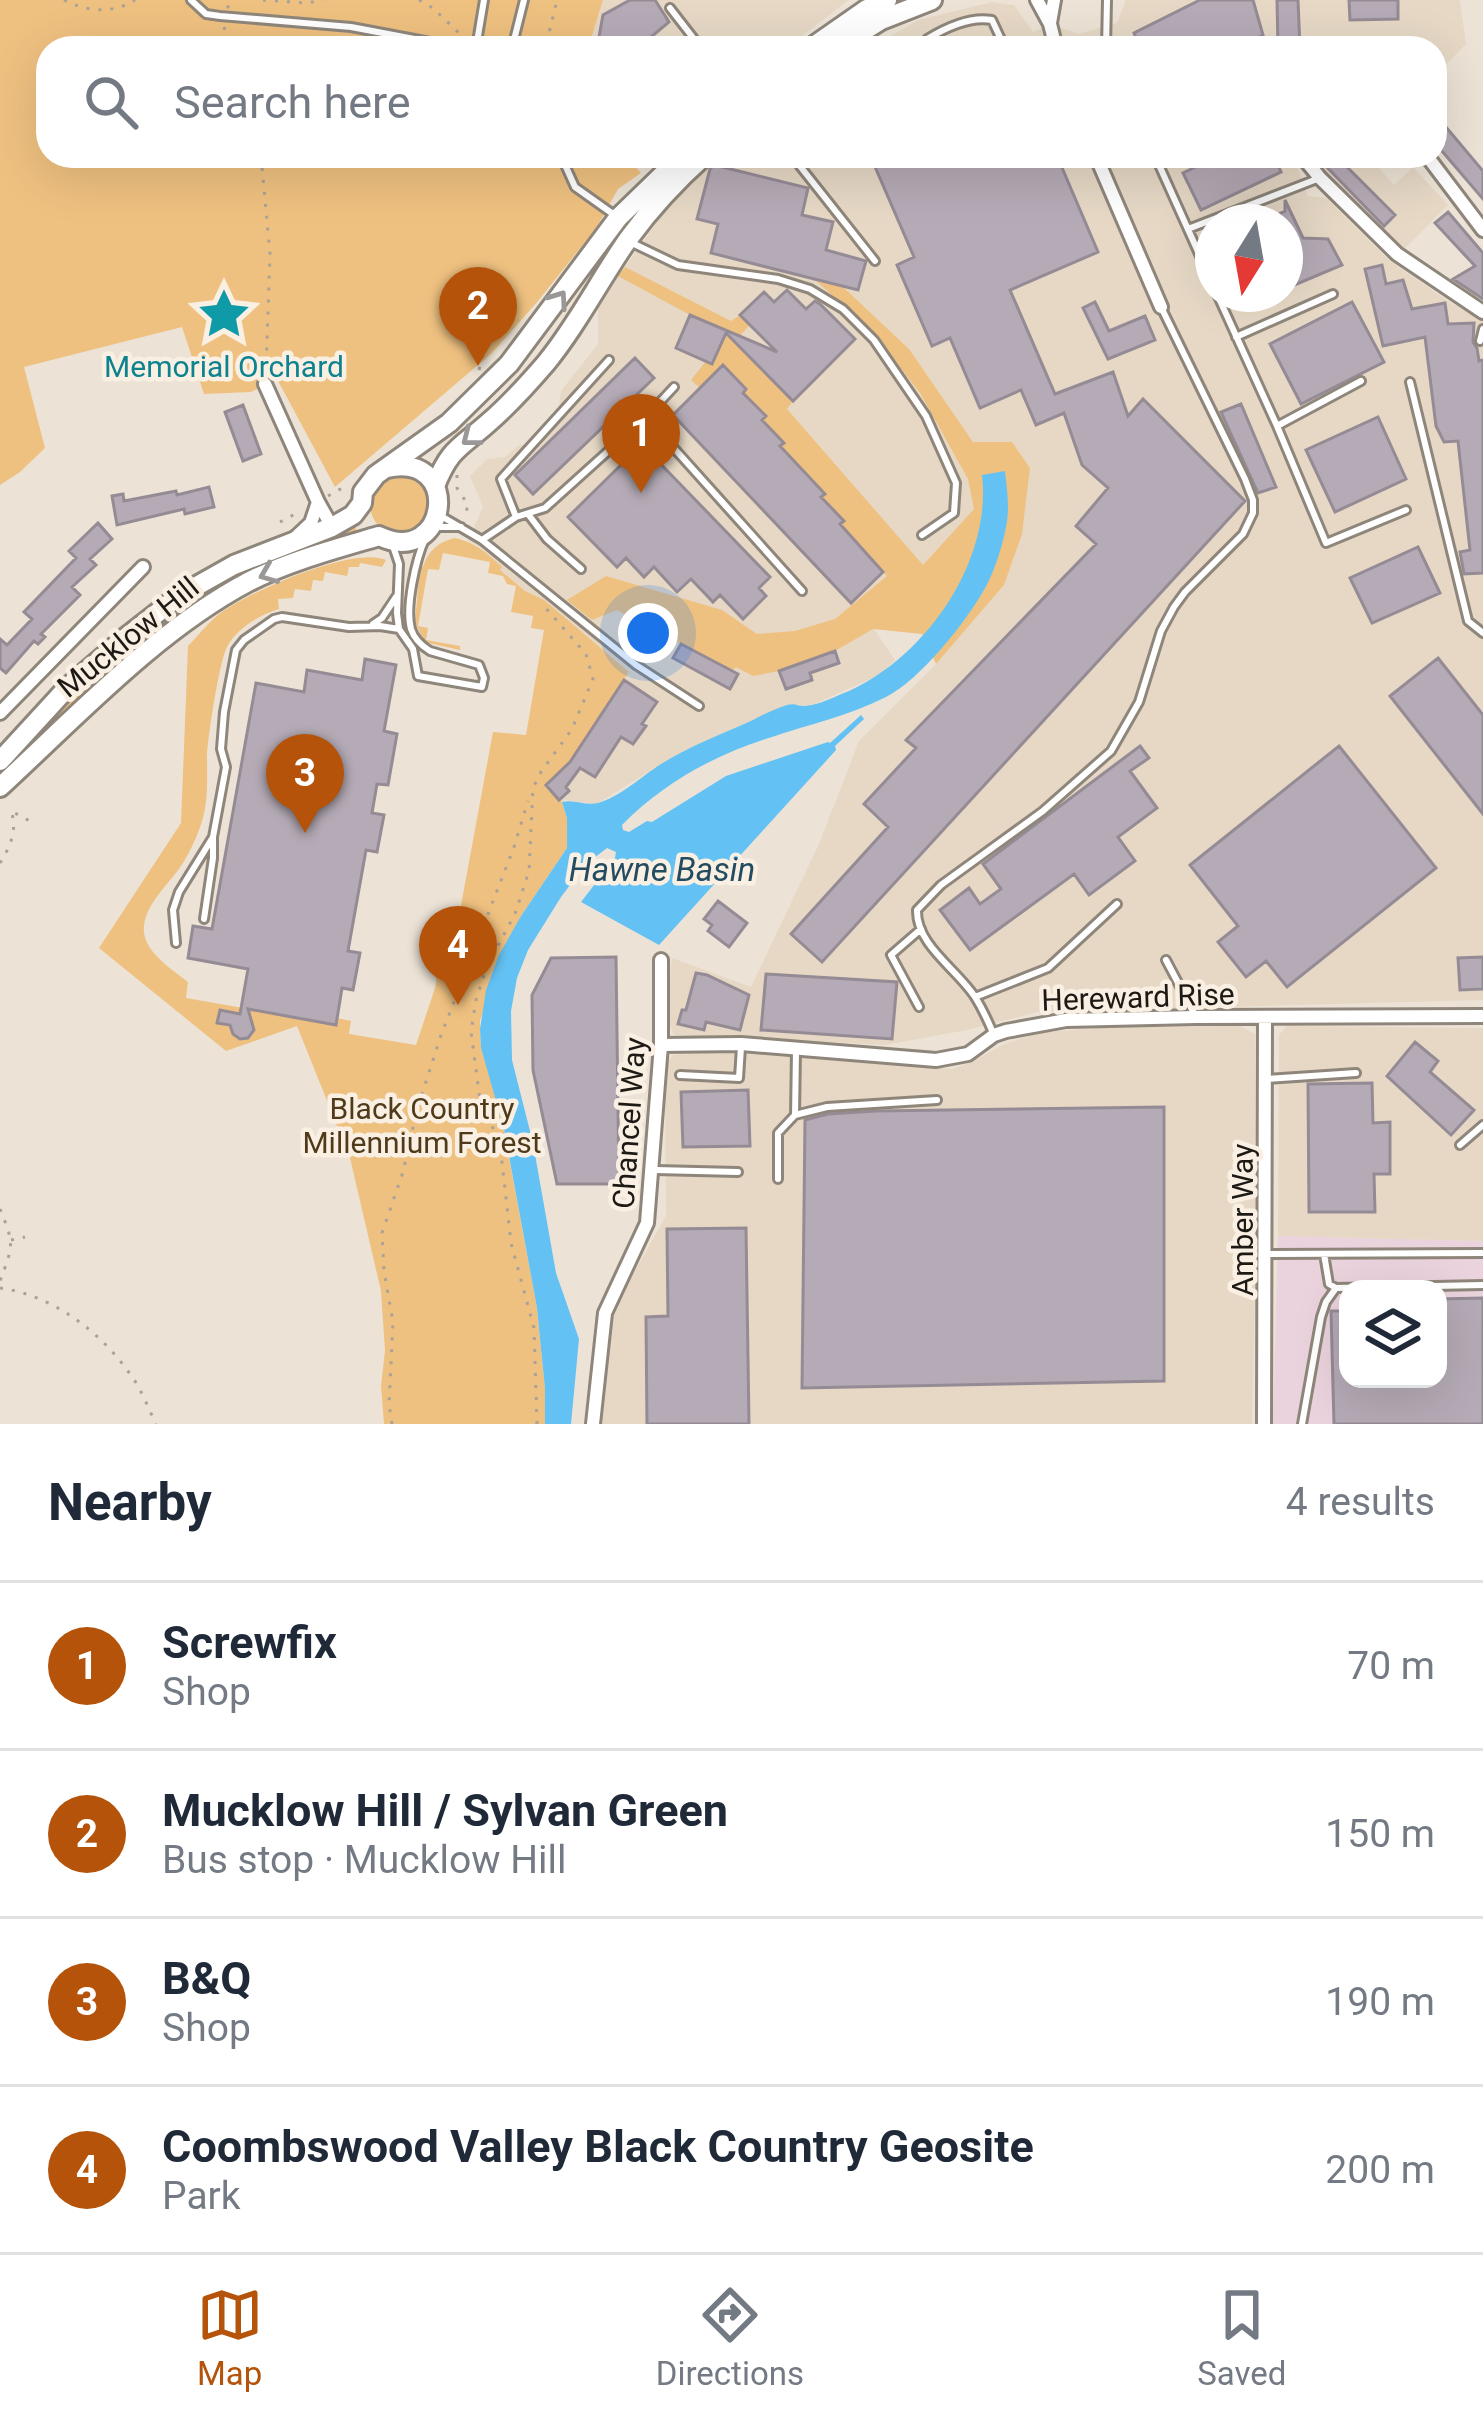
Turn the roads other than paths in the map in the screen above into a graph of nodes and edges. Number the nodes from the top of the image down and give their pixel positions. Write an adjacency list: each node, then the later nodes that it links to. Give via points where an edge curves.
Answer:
1 (191, 0): 11 (lane, via 206,14)
2 (484, 0): 12 (lane)
3 (524, 0): 13 (lane)
4 (886, 0): 15 (highway)
5 (932, 0): 16 (highway)
6 (1037, 0): 10 (street)
7 (1054, 0): 10 (street)
8 (1107, 0): 20 (lane)
9 (670, 8): 14 (lane)
10 (1050, 24): 19 (street)
11 (399, 36)
12 (478, 36)
13 (515, 36)
14 (692, 36)
15 (828, 36)
16 (855, 36)
17 (932, 36): 18 (lane, via 983,18)
18 (999, 36)
19 (1053, 36)
20 (1106, 36)
21 (566, 168): 30 (lane, via 575,187)
22 (670, 168): 30 (highway, Mucklow Hill)
23 (691, 168): 33 (highway)
24 (801, 168): 35 (lane)
25 (1101, 168): 37 (street)
26 (1160, 168): 31 (lane)
27 (1312, 168): 29 (street)
28 (1436, 168): 32 (street)
29 (1320, 178): 31 (lane); 39 (street, via 1396,254)
30 (618, 218): 50 (highway, Mucklow Hill, one-way to 30, via 509,364)
31 (1188, 230): 34 (lane)
32 (1483, 230)
33 (627, 241): 51 (highway, one-way to 51, via 549,360 456,448); 60 (lane, via 678,266 810,289 843,309 926,416 956,483 954,513)
34 (1195, 245)
35 (875, 261)
36 (1333, 294): 41 (lane)
37 (1162, 307): 78 (lane, via 1245,479 1253,512 1243,534 1174,608 1111,751 932,894 917,910)
38 (1225, 312): 41 (lane)
39 (1483, 312)
40 (1483, 328): 42 (lane)
41 (1237, 337): 49 (lane)
42 (1480, 341)
43 (609, 360): 56 (lane, via 501,479)
44 (1361, 382): 49 (lane)
45 (1410, 382): 70 (lane, via 1468,621)
46 (265, 384): 53 (street)
47 (674, 387): 48 (lane)
48 (646, 417): 55 (lane, via 545,508); 66 (lane)
49 (1277, 426): 54 (lane, via 1326,543)
50 (387, 468): 51 (highway, via 413,468); 52 (highway, Mucklow Hill)
51 (435, 486): 57 (highway)
52 (362, 502): 58 (highway, Mucklow Hill); 61 (highway, via 370,528)
53 (315, 503): 58 (street); 63 (street, via 310,523)
54 (1406, 510)
55 (528, 514): 56 (lane); 65 (lane)
56 (516, 517): 62 (lane)
57 (434, 520): 59 (lane); 59 (lane); 61 (highway, Mucklow Hill, via 416,538); 69 (lane, via 417,563 410,628 430,651 479,665 482,687 418,676)
58 (332, 526): 63 (highway, Mucklow Hill)
59 (461, 527): 62 (lane)
60 (922, 535)
61 (384, 538): 67 (lane, via 399,564); 74 (highway, Mucklow Hill, one-way to 74, via 316,555 211,604)
62 (482, 540): 71 (lane)
63 (290, 543): 73 (highway, Mucklow Hill, via 179,596 67,688)
64 (143, 567): 72 (street)
65 (581, 569)
66 (802, 591)
67 (397, 596): 68 (lane); 69 (lane)
68 (370, 626): 69 (lane); 75 (lane, via 282,617 239,645)
69 (399, 629)
70 (1483, 633)
71 (698, 706)
72 (0, 713)
73 (0, 760)
74 (0, 787)
75 (213, 837): 77 (lane); 79 (lane, via 179,892)
76 (1117, 904): 82 (lane, via 1048,968)
77 (204, 920)
78 (921, 929): 82 (lane); 83 (lane, via 891,955)
79 (176, 943)
80 (661, 960): 89 (street, Chancel Way)
81 (1166, 960): 84 (lane)
82 (975, 997): 87 (lane)
83 (919, 1007)
84 (1196, 1016): 86 (street, Hereward Rise); 87 (street, Hereward Rise, via 1066,1020)
85 (1483, 1016): 86 (street, Hereward Rise)
86 (1265, 1017): 93 (street, Amber Way)
87 (994, 1035): 90 (street, Hereward Rise, via 968,1054 936,1060)
88 (741, 1044): 89 (street, Hereward Rise); 90 (street, Hereward Rise); 92 (lane, via 739,1078)
89 (661, 1045): 98 (street, Chancel Way)
90 (796, 1048): 95 (lane)
91 (1356, 1073): 93 (lane)
92 (680, 1075)
93 (1265, 1078): 103 (street, Amber Way)
94 (937, 1100): 95 (lane)
95 (795, 1115): 100 (lane, via 778,1133)
96 (1483, 1125): 97 (lane)
97 (1460, 1145)
98 (651, 1170): 99 (lane); 106 (street, Chancel Way, via 647,1223 605,1313)
99 (738, 1172)
100 (778, 1179)
101 (1324, 1253): 102 (lane); 103 (lane); 105 (lane)
102 (1483, 1253)
103 (1265, 1254): 107 (street, Amber Way)
104 (1483, 1285): 105 (lane)
105 (1336, 1288): 108 (lane, via 1321,1317)
106 (593, 1424)
107 (1264, 1424)
108 (1302, 1424)

